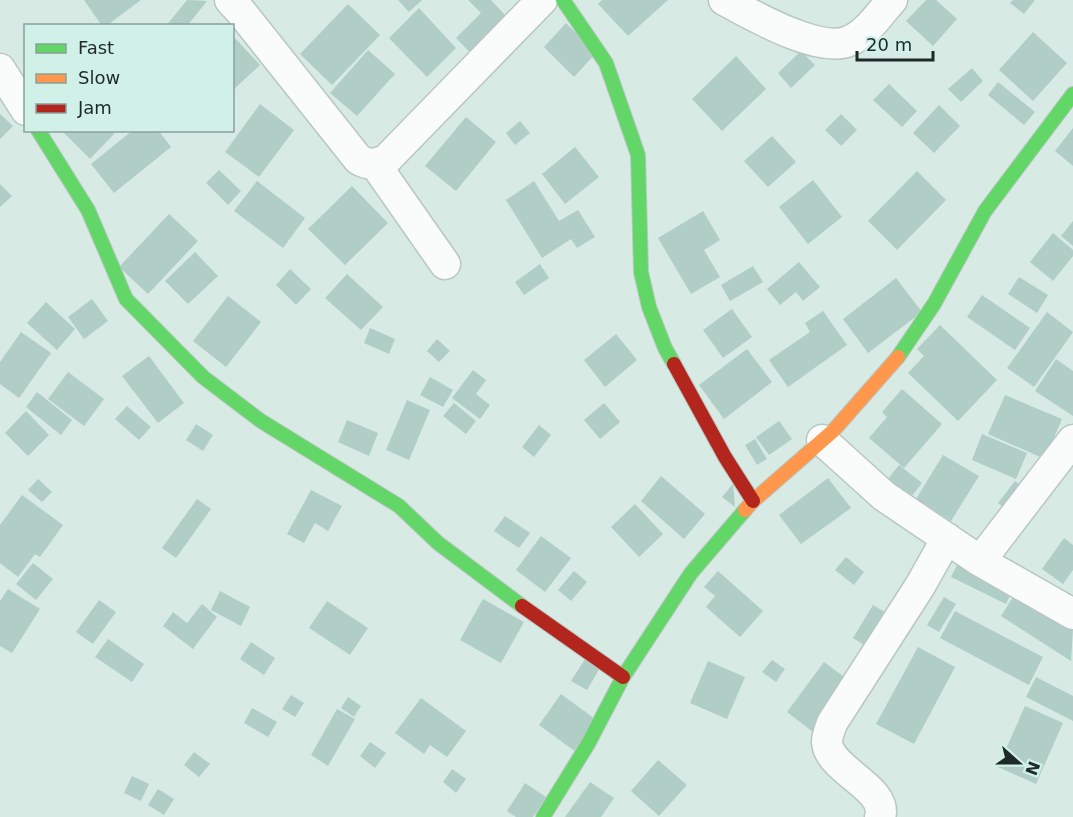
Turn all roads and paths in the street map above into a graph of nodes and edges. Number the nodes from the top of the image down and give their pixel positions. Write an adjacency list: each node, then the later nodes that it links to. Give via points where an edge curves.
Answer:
1 (230, 0): 10 (street, via 358,159)
2 (542, 0): 10 (street, via 386,160)
3 (562, 0): 14 (street, via 606,63 638,155 641,272 649,307 665,348)
4 (724, 0): 5 (street, via 774,27 829,44 848,41 868,27)
5 (892, 0)
6 (0, 69): 8 (street)
7 (1073, 94): 12 (street, via 985,211 934,304 898,357)
8 (24, 107)
9 (40, 132): 18 (street, via 88,210 126,299 203,377 261,421 399,506 438,543)
10 (375, 164): 11 (street)
11 (445, 264)
12 (822, 440): 14 (street); 15 (street, via 884,496)
13 (1073, 440): 16 (street)
14 (753, 501): 18 (street, via 691,573)
15 (946, 538): 16 (street); 20 (street, via 920,586 832,723 827,742 831,756 881,804)
16 (980, 561): 17 (street)
17 (1073, 615)
18 (623, 677): 19 (street)
19 (543, 817)
20 (880, 817)

